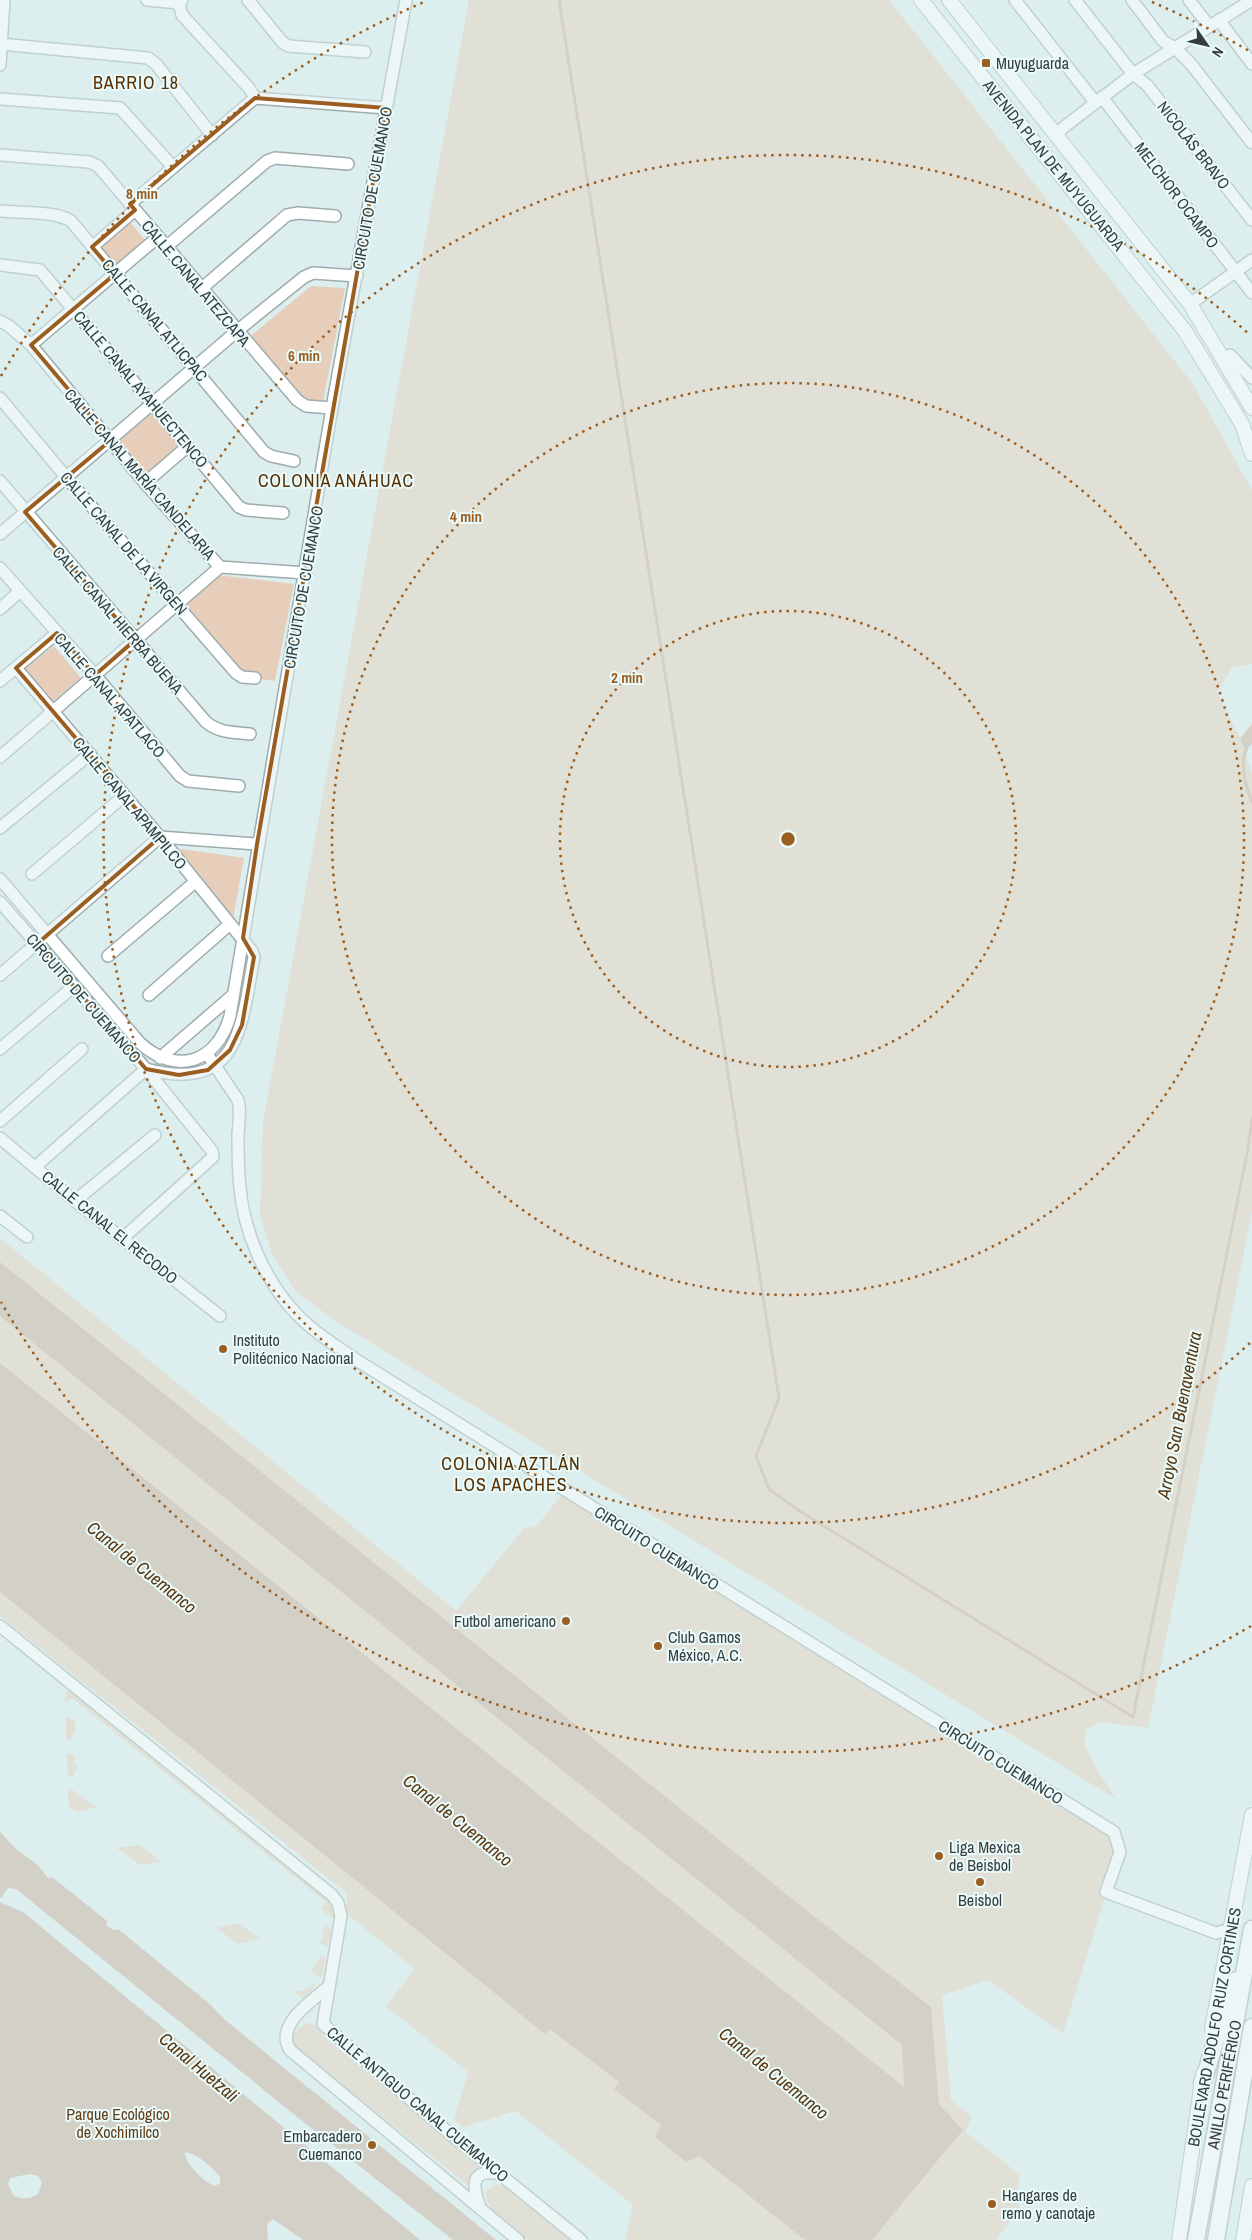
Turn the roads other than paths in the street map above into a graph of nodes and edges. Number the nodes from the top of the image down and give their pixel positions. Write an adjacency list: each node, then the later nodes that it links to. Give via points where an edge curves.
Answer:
1 (4, 0): 14 (street)
2 (148, 0): 12 (street)
3 (248, 0): 16 (street, via 289,46)
4 (406, 0): 23 (street, CIRCUITO DE CUEMANCO)
5 (921, 0): 57 (main road, AVENIDA PLAN DE MUYUGUARDA, via 1185,331)
6 (949, 0): 24 (main road, AVENIDA PLAN DE MUYUGUARDA)
7 (1015, 0): 22 (street, MELCHOR OCAMPO)
8 (1074, 0): 19 (street, NICOLÁS BRAVO)
9 (1132, 0): 15 (street, via 1163,41)
10 (1189, 0): 13 (street)
11 (1252, 0): 13 (street)
12 (180, 1): 21 (street, via 182,14)
13 (1214, 23): 15 (street); 17 (street)
14 (1, 44): 18 (street); 25 (street, via 148,58)
15 (1175, 48): 19 (street); 26 (street)
16 (365, 52)
17 (1252, 64)
18 (0, 65)
19 (1133, 74): 22 (street); 33 (street, NICOLÁS BRAVO, via 1147,85)
20 (0, 98): 29 (street, via 120,108)
21 (255, 98): 23 (street); 25 (street)
22 (1099, 100): 24 (street); 39 (street, MELCHOR OCAMPO)
23 (386, 108): 41 (street, CIRCUITO DE CUEMANCO)
24 (1055, 134): 44 (main road, AVENIDA PLAN DE MUYUGUARDA)
25 (212, 135): 29 (street)
26 (1252, 143)
27 (0, 155): 30 (street, CALLE CANAL ATEZCAPA, via 89,162 98,166)
28 (348, 164): 36 (street, via 275,158 267,161)
29 (172, 167): 30 (street)
30 (133, 207): 34 (street, CALLE CANAL ATEZCAPA); 35 (street)
31 (0, 212): 35 (street, CALLE CANAL ATLICPAC, via 66,218)
32 (335, 216): 42 (street, via 288,215)
33 (1252, 220)
34 (158, 237): 36 (street, CALLE CANAL ATEZCAPA); 40 (street)
35 (92, 247): 40 (street, CALLE CANAL ATLICPAC)
36 (166, 247): 42 (street, CALLE CANAL ATEZCAPA)
37 (1252, 260): 39 (street)
38 (0, 265): 45 (street, CALLE CANAL AYAHUECTENCO, via 40,270)
39 (1235, 272): 43 (street, MELCHOR OCAMPO); 44 (street)
40 (115, 274): 45 (street); 50 (street, CALLE CANAL ATLICPAC)
41 (357, 276): 47 (street, via 312,273); 55 (street, CIRCUITO DE CUEMANCO)
42 (201, 289): 47 (street, CALLE CANAL ATEZCAPA)
43 (1252, 293)
44 (1190, 304): 49 (main road, AVENIDA PLAN DE MUYUGUARDA, via 1223,344)
45 (74, 309): 48 (street); 54 (street, CALLE CANAL AYAHUECTENCO)
46 (0, 321): 48 (street, CALLE CANAL MARÍA CANDELARIA)
47 (237, 331): 50 (street); 55 (street, CALLE CANAL ATEZCAPA, via 297,400 306,406)
48 (31, 345): 58 (street, CALLE CANAL MARÍA CANDELARIA)
49 (1226, 357): 51 (street); 52 (main road); 56 (main road)
50 (195, 368): 54 (street); 61 (street, CALLE CANAL ATLICPAC, via 264,452)
51 (1252, 378)
52 (1252, 393)
53 (0, 398): 62 (street, CALLE CANAL DE LA VIRGEN)
54 (153, 404): 58 (street); 59 (street, CALLE CANAL AYAHUECTENCO)
55 (332, 408): 70 (street, CIRCUITO DE CUEMANCO)
56 (1252, 408)
57 (1247, 429): 60 (main road, AVENIDA PLAN DE MUYUGUARDA)
58 (111, 440): 62 (street); 64 (street, CALLE CANAL MARÍA CANDELARIA)
59 (188, 446): 64 (street); 66 (street, CALLE CANAL AYAHUECTENCO, via 239,507)
60 (1252, 454)
61 (294, 461)
62 (66, 478): 65 (street); 72 (street, CALLE CANAL DE LA VIRGEN)
63 (0, 481): 65 (street, CALLE CANAL HIERBA BUENA)
64 (145, 483): 68 (street, CALLE CANAL MARÍA CANDELARIA)
65 (25, 512): 67 (street); 75 (street, CALLE CANAL HIERBA BUENA)
66 (283, 513)
67 (0, 534)
68 (220, 567): 70 (street, CALLE CANAL MARÍA CANDELARIA); 72 (street)
69 (0, 568): 71 (street, CALLE CANAL APATLACO)
70 (306, 573): 88 (street, CIRCUITO DE CUEMANCO)
71 (20, 591): 73 (street); 74 (street, CALLE CANAL APATLACO)
72 (177, 604): 75 (street); 78 (street, CALLE CANAL DE LA VIRGEN, via 236,673)
73 (0, 608)
74 (57, 633): 76 (street); 77 (street, CALLE CANAL APATLACO)
75 (135, 640): 77 (street); 81 (street, CALLE CANAL HIERBA BUENA, via 214,729)
76 (16, 668): 79 (street); 80 (street, CALLE CANAL APAMPILCO)
77 (95, 675): 80 (street); 84 (street, CALLE CANAL APATLACO, via 180,776 188,781)
78 (255, 678)
79 (0, 681)
80 (54, 711): 82 (street, CALLE CANAL APAMPILCO); 83 (street)
81 (250, 734)
82 (90, 754): 85 (street, CALLE CANAL APAMPILCO); 86 (street)
83 (0, 757)
84 (239, 786)
85 (124, 796): 87 (street, CALLE CANAL APAMPILCO); 89 (street)
86 (0, 828)
87 (160, 837): 88 (street); 91 (street, CALLE CANAL APAMPILCO); 94 (street)
88 (257, 844): 95 (street, CIRCUITO DE CUEMANCO)
89 (32, 874)
90 (0, 879): 94 (street, CIRCUITO DE CUEMANCO)
91 (195, 882): 93 (street, CALLE CANAL APAMPILCO); 97 (street)
92 (0, 902): 96 (street, CIRCUITO DE CUEMANCO)
93 (230, 924): 95 (street, CALLE CANAL APAMPILCO); 100 (street)
94 (47, 935): 96 (street); 105 (street, CIRCUITO DE CUEMANCO, via 140,1043)
95 (243, 938): 101 (street, CIRCUITO DE CUEMANCO); 106 (street, via 254,957 242,1025 230,1050)
96 (37, 944): 98 (street); 99 (street, CIRCUITO DE CUEMANCO)
97 (108, 956)
98 (0, 974)
99 (73, 987): 102 (street); 107 (street, CIRCUITO DE CUEMANCO)
100 (149, 995)
101 (233, 995): 104 (street, CIRCUITO DE CUEMANCO, via 223,1034); 105 (street)
102 (0, 1049)
103 (82, 1049): 108 (street)
104 (207, 1054): 105 (street, CIRCUITO DE CUEMANCO, via 177,1062); 106 (street, CIRCUITO CUEMANCO)
105 (160, 1058)
106 (216, 1067): 107 (street, CIRCUITO DE CUEMANCO, via 179,1075); 121 (street, CIRCUITO CUEMANCO, via 240,1108 238,1157 242,1206 256,1249 279,1293 310,1327 366,1366 1114,1832 1120,1852 1106,1892)
107 (146, 1069): 111 (street); 115 (street, via 212,1151 213,1157)
108 (0, 1121)
109 (155, 1135): 112 (street)
110 (0, 1138): 111 (street, CALLE CANAL EL RECODO)
111 (35, 1167): 112 (street, CALLE CANAL EL RECODO)
112 (75, 1201): 115 (street, CALLE CANAL EL RECODO)
113 (0, 1216): 114 (street)
114 (27, 1237)
115 (122, 1239): 116 (street, CALLE CANAL EL RECODO)
116 (220, 1316)
117 (0, 1626): 124 (street, via 332,1894 341,1916)
118 (1252, 1815): 119 (main road, BOULEVARD ADOLFO RUIZ CORTINES)
119 (1232, 1923): 121 (street, via 1224,1932); 122 (main road, BOULEVARD ADOLFO RUIZ CORTINES)
120 (1252, 1929): 123 (highway, ANILLO PERIFÉRICO)
121 (1213, 1932): 122 (street, CIRCUITO CUEMANCO)
122 (1228, 1948): 126 (main road, BOULEVARD ADOLFO RUIZ CORTINES)
123 (1247, 1958): 126 (highway, via 1230,1992); 134 (highway, ANILLO PERIFÉRICO)
124 (329, 1986): 127 (street, CALLE ANTIGUO CANAL CUEMANCO, via 323,2024); 130 (street, via 291,2022 284,2042)
125 (1252, 2027): 135 (highway, ANILLO PERIFÉRICO)
126 (1202, 2083): 133 (main road, BOULEVARD ADOLFO RUIZ CORTINES)
127 (500, 2174): 130 (street, via 487,2172 475,2181 474,2190); 132 (street, CALLE ANTIGUO CANAL CUEMANCO)
128 (1252, 2186): 129 (main road)
129 (1250, 2208): 136 (main road)
130 (482, 2211): 131 (street)
131 (518, 2240)
132 (581, 2240)
133 (1179, 2240)
134 (1196, 2240)
135 (1216, 2240)
136 (1243, 2240)

